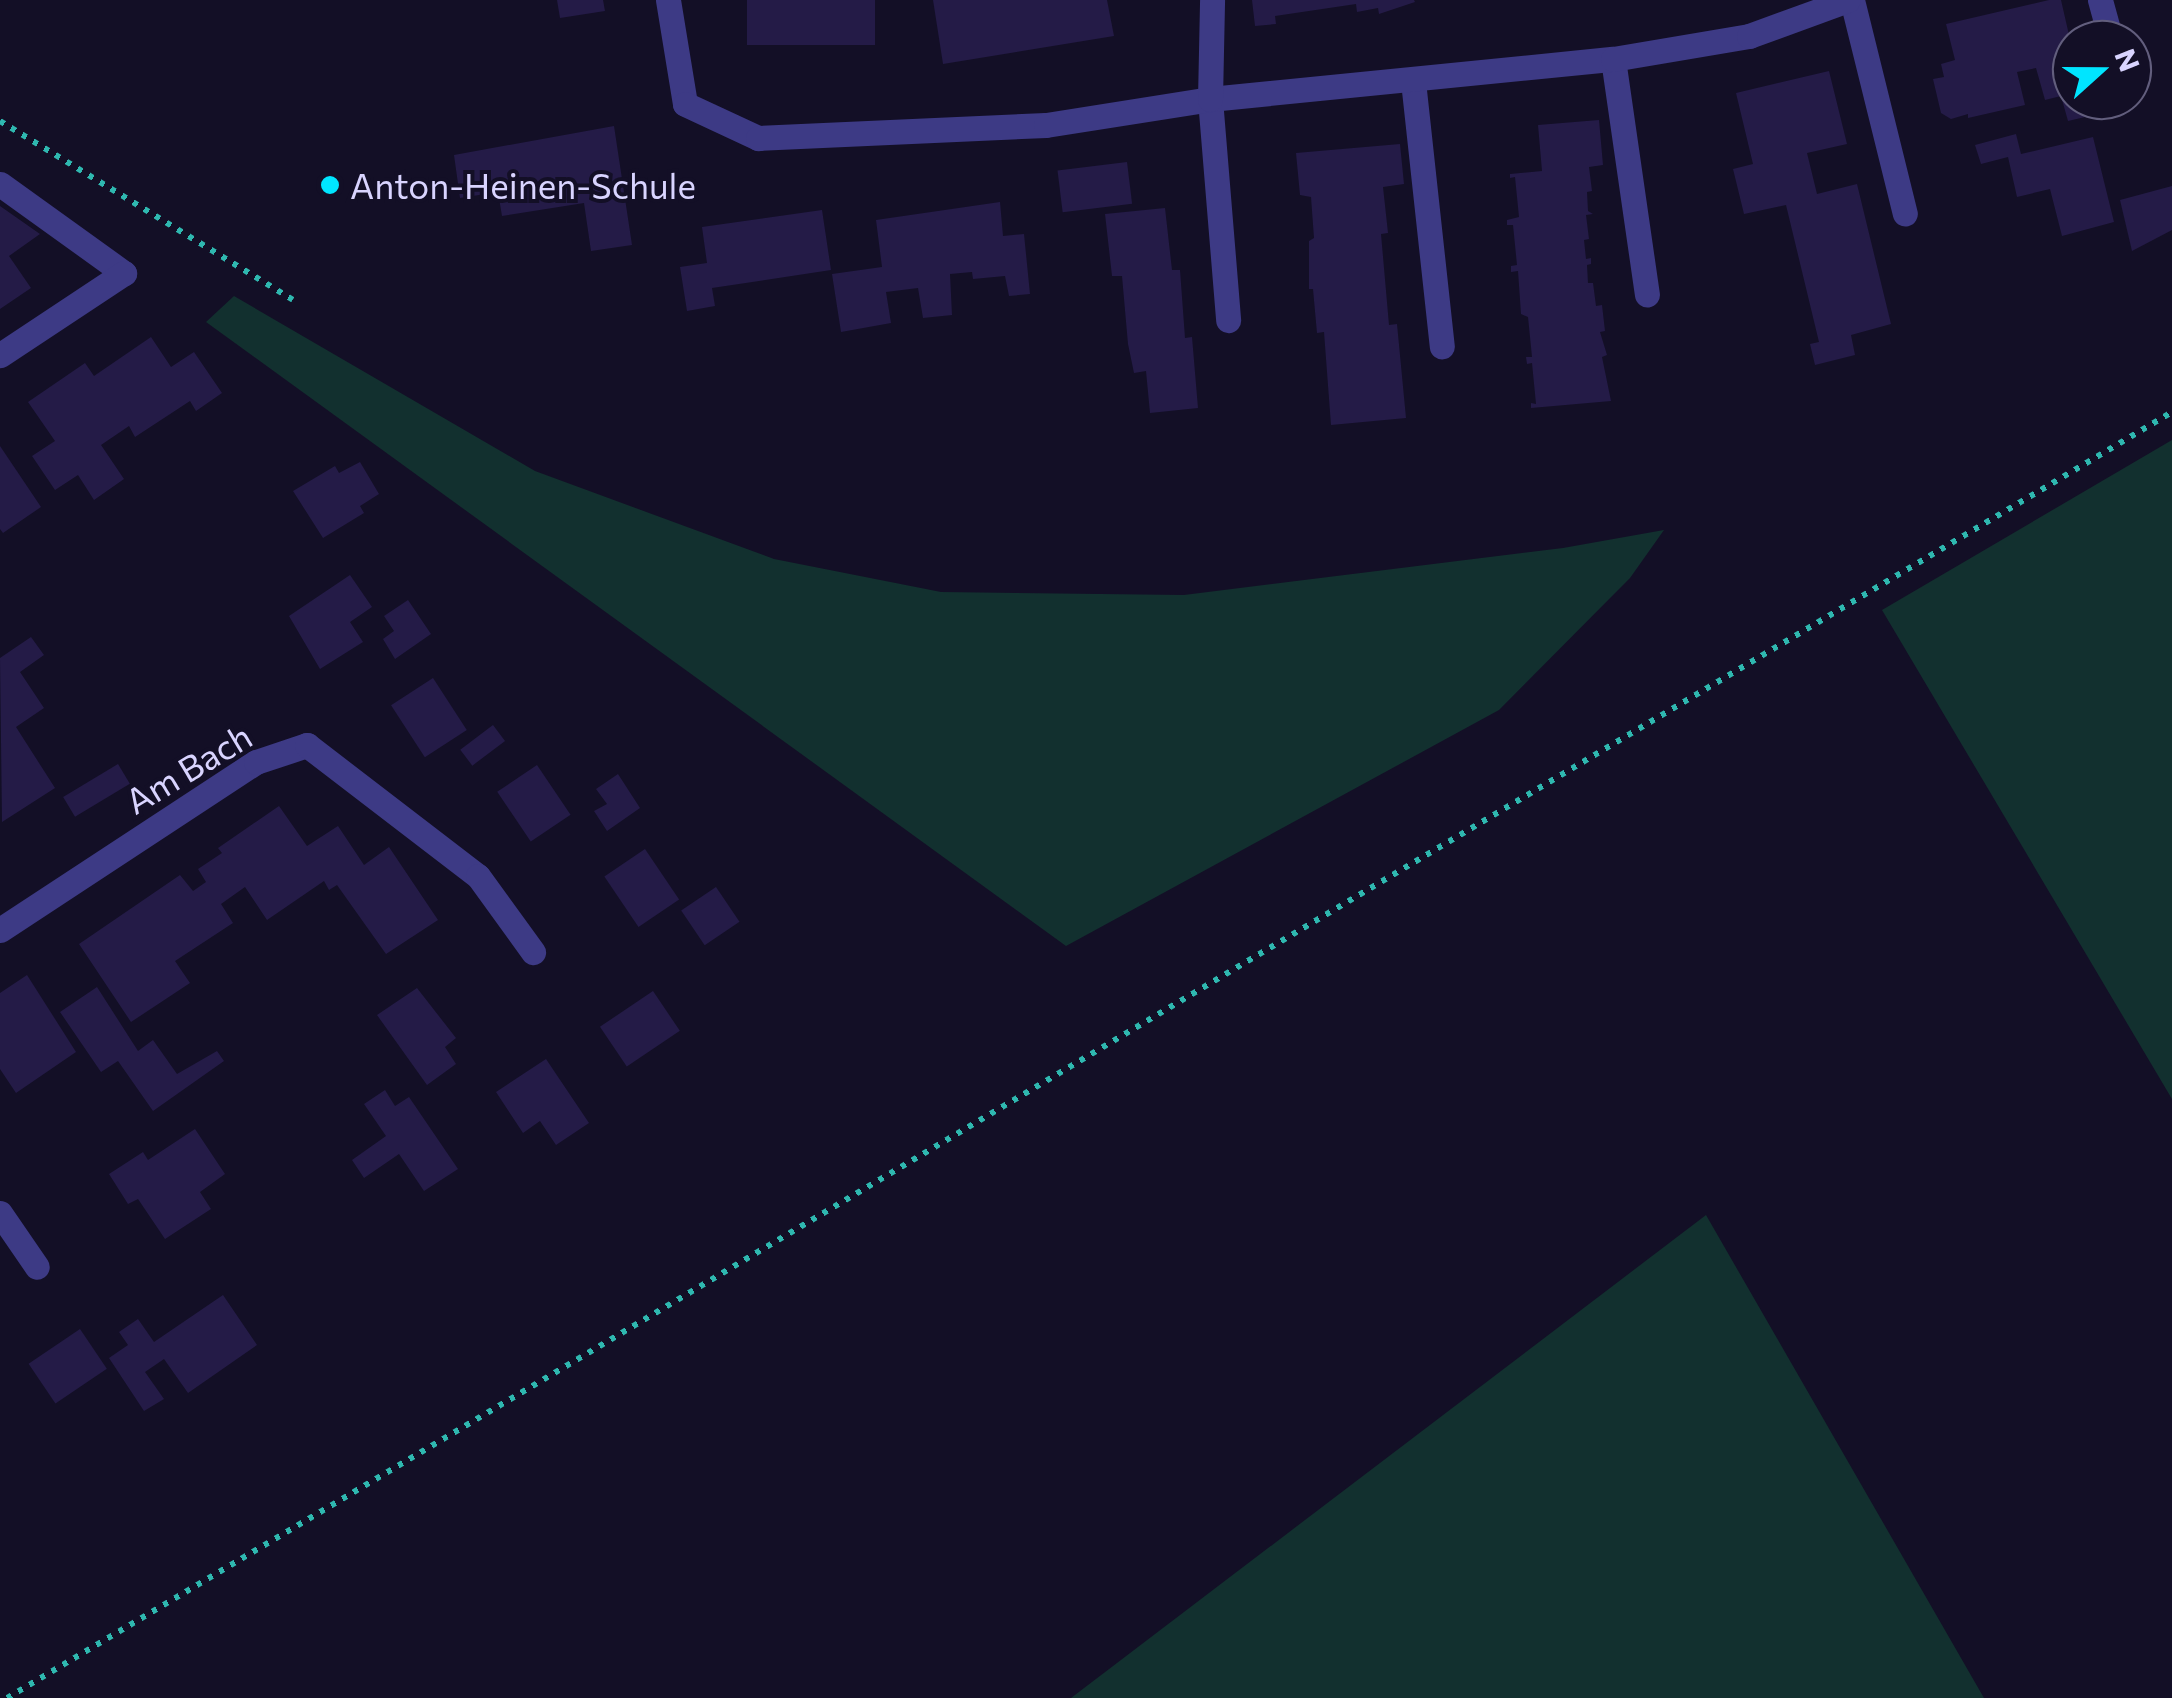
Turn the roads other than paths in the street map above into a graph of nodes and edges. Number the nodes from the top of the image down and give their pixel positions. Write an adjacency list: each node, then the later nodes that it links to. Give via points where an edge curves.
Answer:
1 (668, 0): 6 (street, via 685,104 758,138 1046,125)
2 (1212, 0): 6 (street)
3 (1850, 0): 4 (street, via 1749,36); 8 (street)
4 (1614, 59): 5 (street); 9 (street)
5 (1414, 81): 6 (street); 11 (street)
6 (1210, 99): 10 (street)
7 (0, 184): 12 (street, via 124,273)
8 (1905, 214)
9 (1646, 295)
10 (1228, 320)
11 (1442, 346)
12 (0, 355)
13 (2, 923): 14 (street, Am Bach, via 256,762 307,745 478,876)
14 (533, 952)
15 (0, 1214): 16 (street)
16 (37, 1267)

